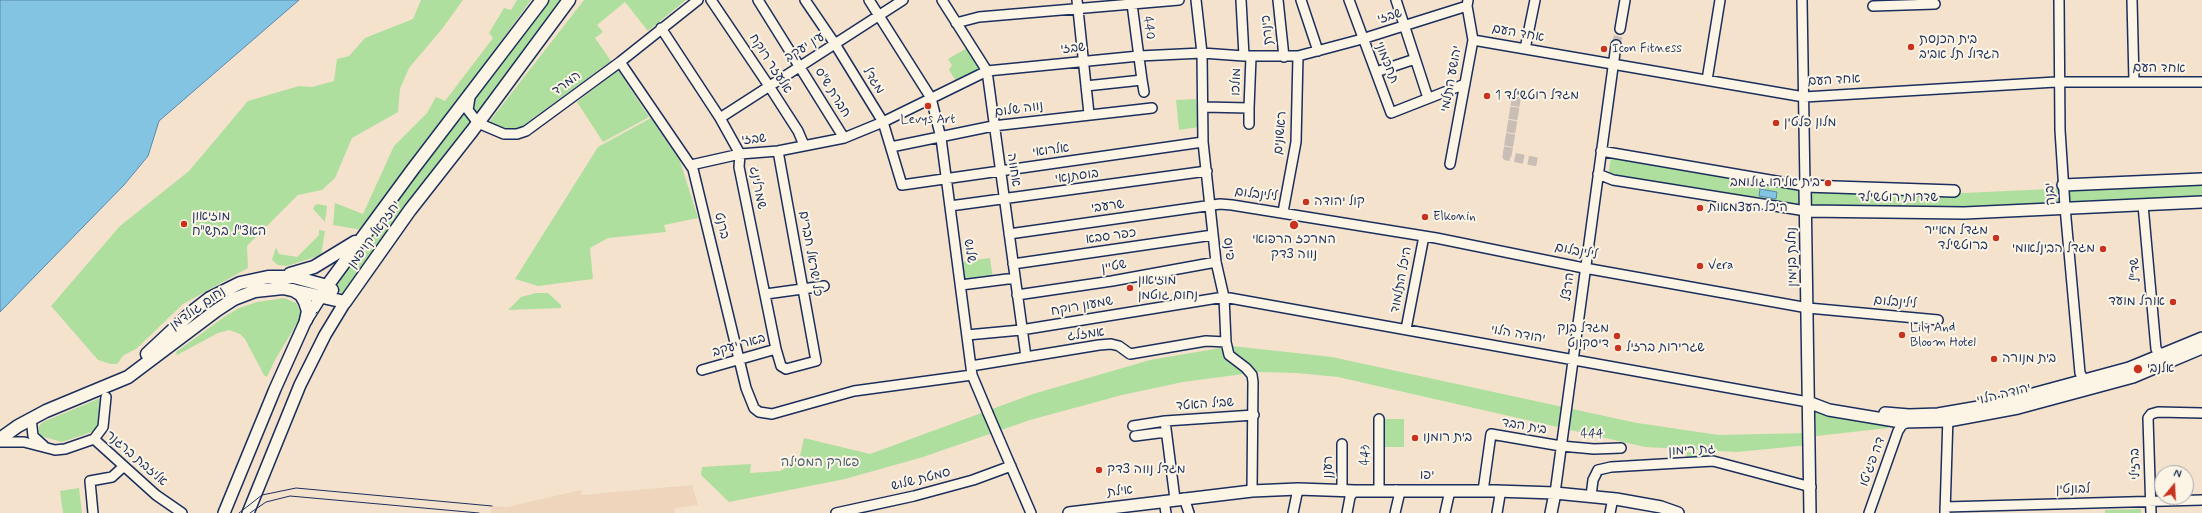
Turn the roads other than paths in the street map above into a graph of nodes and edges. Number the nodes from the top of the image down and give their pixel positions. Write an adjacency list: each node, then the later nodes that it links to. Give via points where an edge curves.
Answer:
1 (542, 0): 57 (main road, יחזקאל קויפמן)
2 (569, 0): 70 (main road, יחזקאל קויפמן)
3 (698, 0): 32 (street, המרד)
4 (711, 0): 58 (street, אלעזר רוקח)
5 (758, 0): 48 (street, חברת ש"ס)
6 (805, 0): 35 (street, מגדל)
7 (870, 0): 29 (street, שלוש)
8 (903, 0): 29 (street, עין יעקב)
9 (942, 0): 30 (street, אחווה)
10 (1179, 0): 26 (street)
11 (1196, 0): 39 (street, פינס)
12 (1241, 0): 41 (street, מולכו)
13 (1278, 0): 43 (street, כינרת)
14 (1301, 0): 38 (street)
15 (1349, 0): 33 (street, תחכמוני)
16 (1396, 0): 31 (street)
17 (1535, 0): 37 (street)
18 (1619, 0): 19 (street, via 1617,28)
19 (1625, 0)
20 (1720, 0): 52 (street)
21 (1802, 0): 61 (street, נחלת בנימין)
22 (2059, 0): 54 (street, יבנה)
23 (2132, 0): 53 (street)
24 (1468, 3): 31 (street, שבזי); 34 (street, יהושע התלמי)
25 (1077, 4): 26 (street); 30 (street, via 979,17); 45 (street)
26 (1132, 4): 40 (street, 440)
27 (1935, 4): 28 (street)
28 (1873, 6)
29 (879, 15): 35 (street, עין יעקב); 62 (street, שלוש)
30 (956, 23): 49 (street, אחווה)
31 (1404, 26): 33 (street, שבזי); 44 (street)
32 (661, 28): 46 (street, המרד); 68 (street, שמרלינג)
33 (1362, 39): 38 (street, שבזי); 50 (street, תחכמוני)
34 (1473, 40): 37 (street, אחד העם); 56 (street, יהושע התלמי)
35 (835, 44): 48 (street, עין יעקב); 69 (street, מגדל)
36 (1614, 45): 47 (street, הרצל)
37 (1525, 49): 47 (street, אחד העם)
38 (1318, 51): 42 (street, שבזי)
39 (1202, 53): 40 (street, שבזי); 41 (street, שבזי); 64 (street, פינס)
40 (1139, 56): 45 (street, שבזי); 51 (street, 440)
41 (1247, 56): 43 (street, שבזי); 66 (street, מולכו)
42 (1298, 56): 43 (street, שבזי); 99 (street, ראשונים, via 1296,142)
43 (1284, 57)
44 (1415, 59): 50 (street); 63 (street)
45 (1083, 61): 49 (street, שבזי); 59 (street)
46 (620, 62): 70 (street, המרד, via 526,131 504,134); 82 (street, ברנט)
47 (1612, 64): 52 (street, אחד העם); 79 (street, הרצל)
48 (800, 66): 58 (street, עין יעקב); 73 (street, חברת ש"ס)
49 (987, 71): 62 (street, שבזי); 72 (street, אחווה)
50 (1376, 72): 63 (street, תחכמוני, via 1391,113)
51 (1142, 80): 59 (street); 60 (street, 440)
52 (1707, 80): 61 (street, אחד העם)
53 (2134, 81): 54 (street, אחד העם); 55 (street, אחד העם)
54 (2059, 82): 61 (street, אחד העם); 89 (street, יבנה)
55 (2202, 82)
56 (1465, 84): 63 (street); 81 (street, יהושע התלמי)
57 (477, 85): 70 (street, via 468,107); 103 (main road, יחזקאל קויפמן)
58 (769, 86): 68 (street, עין יעקב); 76 (street, אלעזר רוקח)
59 (1086, 86): 67 (street)
60 (1144, 92)
61 (1804, 97): 90 (street, נחלת בנימין)
62 (931, 98): 69 (street, שבזי); 74 (street, שלוש)
63 (1428, 98)
64 (1204, 107): 66 (street, מולכו); 75 (street, פינס)
65 (1152, 108): 67 (street, נווה שלום)
66 (1249, 108): 71 (street, מולכו)
67 (1089, 114): 72 (street, נווה שלום)
68 (720, 118): 80 (street, שמרלינג)
69 (883, 122): 73 (street, שבזי); 77 (street, מגדל)
70 (478, 123): 118 (main road, יחזקאל קויפמן, via 410,210)
71 (1249, 124)
72 (993, 126): 74 (street, נווה שלום); 84 (street, אחווה)
73 (844, 138): 76 (street, שבזי)
74 (941, 138): 77 (street, נווה שלום); 86 (street, שלוש)
75 (1203, 142): 83 (street, פינס); 84 (street, אלרואי)
76 (804, 145): 78 (street, שבזי)
77 (891, 147): 88 (street, מגדל)
78 (778, 151): 80 (street, שבזי); 112 (street, כל ישראל חברים)
79 (1601, 151): 85 (street, הרצל); 90 (street, שדרות רוטשילד)
80 (740, 154): 82 (street, שבזי); 114 (street, שמרלינג, via 739,167)
81 (1450, 164)
82 (691, 165): 132 (street, ברנט)
83 (1206, 171): 92 (street, בוסתנאי); 96 (street, פינס)
84 (999, 172): 86 (street, אלרואי); 92 (street, אחווה)
85 (1598, 174): 98 (street, שדרות רוטשילד, via 1620,182); 106 (street, הרצל)
86 (946, 178): 88 (street, אלרואי); 95 (street, שלוש)
87 (2202, 179): 89 (street)
88 (902, 185)
89 (2063, 185): 97 (street, יבנה)
90 (1805, 186): 91 (street, שדרות רוטשילד); 98 (street, נחלת בנימין)
91 (1954, 191)
92 (1004, 200): 95 (street, בוסתנאי); 100 (street, אחווה)
93 (2202, 202): 94 (street, שדרות רוטשילד)
94 (2143, 205): 97 (street, שדרות רוטשילד); 129 (street, שד"ל, via 2156,349)
95 (950, 206): 109 (street, שלוש)
96 (1210, 206): 99 (street, לילינבלום, via 1232,204); 100 (street, שרעבי); 101 (street, פינס)
97 (2065, 207): 98 (street, שדרות רוטשילד, via 1958,213); 136 (street, יבנה, via 2080,373 2083,378)
98 (1806, 211): 119 (street, נחלת בנימין)
99 (1283, 212): 102 (street, לילינבלום)
100 (1009, 234): 105 (street, אחווה)
101 (1213, 235): 104 (street, פינס); 105 (street, כפר סבא)
102 (1424, 236): 106 (street, לילינבלום); 122 (street, היכל התלמוד)
103 (361, 238): 107 (main road, via 314,267); 110 (main road, יחזקאל קויפמן)
104 (1216, 262): 115 (street, שטיין); 117 (street, פינס)
105 (1013, 264): 108 (street, אחווה)
106 (1586, 268): 119 (street, לילינבלום); 131 (street, הרצל)
107 (279, 276): 110 (main road, נחום גולדמן, via 303,278); 137 (main road, נחום גולדמן, via 240,283 210,298)
108 (1014, 278): 109 (street); 115 (street, אחווה)
109 (961, 285): 124 (street, שלוש)
110 (327, 286): 116 (street, יחזקאל קויפמן); 118 (main road, נחום גולדמן)
111 (824, 286): 112 (street)
112 (803, 288): 114 (street); 133 (street, כל ישראל חברים)
113 (290, 289): 116 (main road, נחום גולדמן); 120 (main road, via 301,295 305,302 308,311); 137 (main road, נחום גולדמן, via 275,287 255,290 234,299)
114 (766, 294): 127 (street, שמרלינג)
115 (1017, 296): 123 (street, אחווה)
116 (320, 297): 118 (main road, נחום גולדמן); 120 (street, יחזקאל קויפמן)
117 (1224, 298): 122 (street, יהודה הלוי); 123 (street, שמעון רוקח); 126 (street, פינס)
118 (345, 302): 181 (street, יחזקאל קויפמן, via 300,385)
119 (1808, 308): 121 (street, לילינבלום); 138 (street, נחלת בנימין)
120 (306, 320): 180 (street, יחזקאל קויפמן)
121 (1938, 320)
122 (1406, 329): 131 (street, יהודה הלוי)
123 (1021, 330): 124 (street, שמעון רוקח); 130 (street, אחווה)
124 (967, 335): 135 (street, שלוש)
125 (2202, 338): 129 (street, יהודה הלוי)
126 (1226, 342): 130 (street, אמזלג, via 1206,341 1130,354 1111,344); 141 (street, פינס, via 1229,355 1252,375)
127 (776, 348): 132 (street, באר יעקב); 133 (street, באר יעקב, via 781,366 786,369)
128 (2202, 348): 142 (street, יהודה הלוי, via 2132,377 2018,408)
129 (2161, 355): 136 (street, יהודה הלוי, via 2130,368)
130 (1026, 357): 135 (street, אמזלג)
131 (1574, 358): 138 (street, יהודה הלוי); 154 (street, הרצל)
132 (739, 360): 134 (street, באר יעקב); 139 (street, ברנט, via 751,403)
133 (816, 361)
134 (702, 370)
135 (971, 370): 139 (street, אמזלג, via 854,391 772,414); 158 (street, שלוש, bridge)
136 (2089, 380): 142 (street, יהודה הלוי)
137 (108, 391): 143 (main road, נחום גולדמן, via 56,406); 151 (street, via 103,427)
138 (1808, 402): 142 (street, יהודה הלוי, via 1829,402 1902,415); 146 (street, יהודה הלוי, via 1829,410); 159 (street, נחלת בנימין)
139 (759, 412)
140 (2202, 413): 174 (street, ברזילי, via 2151,414 2148,420)
141 (1254, 415): 145 (street, שביל האטד); 163 (street, פינס)
142 (1948, 417): 146 (street, יהודה הלוי); 177 (street)
143 (31, 418): 150 (main road, נחום גולדמן); 155 (street, via 33,436)
144 (1379, 419): 166 (street, 443)
145 (1165, 421): 147 (street); 148 (street, שביל האטד)
146 (1906, 423): 196 (street, דה פיג'טו, via 1898,431)
147 (1132, 426)
148 (1166, 432): 149 (street); 172 (street, שביל האטד)
149 (1135, 436)
150 (0, 439)
151 (94, 439): 155 (street, אליזבת ברגנר, via 65,449); 157 (street, אליזבת ברגנר)
152 (0, 442): 155 (street, אליזבת ברגנר, via 24,442)
153 (1342, 444): 164 (street, רענן)
154 (1561, 446): 156 (street, 444); 167 (street, בית הבד, via 1491,434); 169 (street, הרצל)
155 (47, 448)
156 (1621, 448)
157 (124, 466): 178 (street, via 112,477 90,481); 179 (street, אליזבת ברגנר, via 156,495)
158 (1011, 466): 182 (street, סמטת שלוש, via 974,480); 183 (street, שלוש)
159 (1811, 487): 170 (street, גת רימון, via 1713,461 1604,468 1595,474); 195 (street, נחלת בנימין)
160 (1298, 489): 163 (street, יפו); 164 (street, יפו); 187 (street)
161 (1396, 490): 162 (street, יפו); 166 (street, יפו); 189 (street, via 1399,496)
162 (1452, 490): 167 (street, יפו); 190 (street, via 1448,495)
163 (1252, 491): 172 (street, יפו)
164 (1342, 491): 165 (street, יפו)
165 (1354, 491): 166 (street, יפו); 188 (street)
166 (1379, 491)
167 (1483, 491): 168 (street, יפו)
168 (1496, 491): 169 (street, יפו); 191 (street, via 1500,495)
169 (1555, 493): 170 (street, יפו); 192 (street, הרצל)
170 (1591, 496): 171 (street, יפו)
171 (1616, 499): 176 (street, יפו); 193 (street, via 1612,503)
172 (1174, 500): 175 (street, אילת); 185 (street); 186 (street)
173 (2202, 500): 174 (street, לבונטין)
174 (2150, 501): 177 (street, לבונטין); 197 (street, ברזילי)
175 (1133, 509): 184 (street, אילת)
176 (1661, 510): 194 (street, יפו)
177 (1945, 510)
178 (93, 513)
179 (182, 513)
180 (224, 513)
181 (248, 513)
182 (836, 513)
183 (1031, 513)
184 (1069, 513)
185 (1166, 513)
186 (1189, 513)
187 (1293, 513)
188 (1347, 513)
189 (1395, 513)
190 (1445, 513)
191 (1497, 513)
192 (1551, 513)
193 (1610, 513)
194 (1678, 513)
195 (1810, 513)
196 (1869, 513)
197 (2151, 513)

